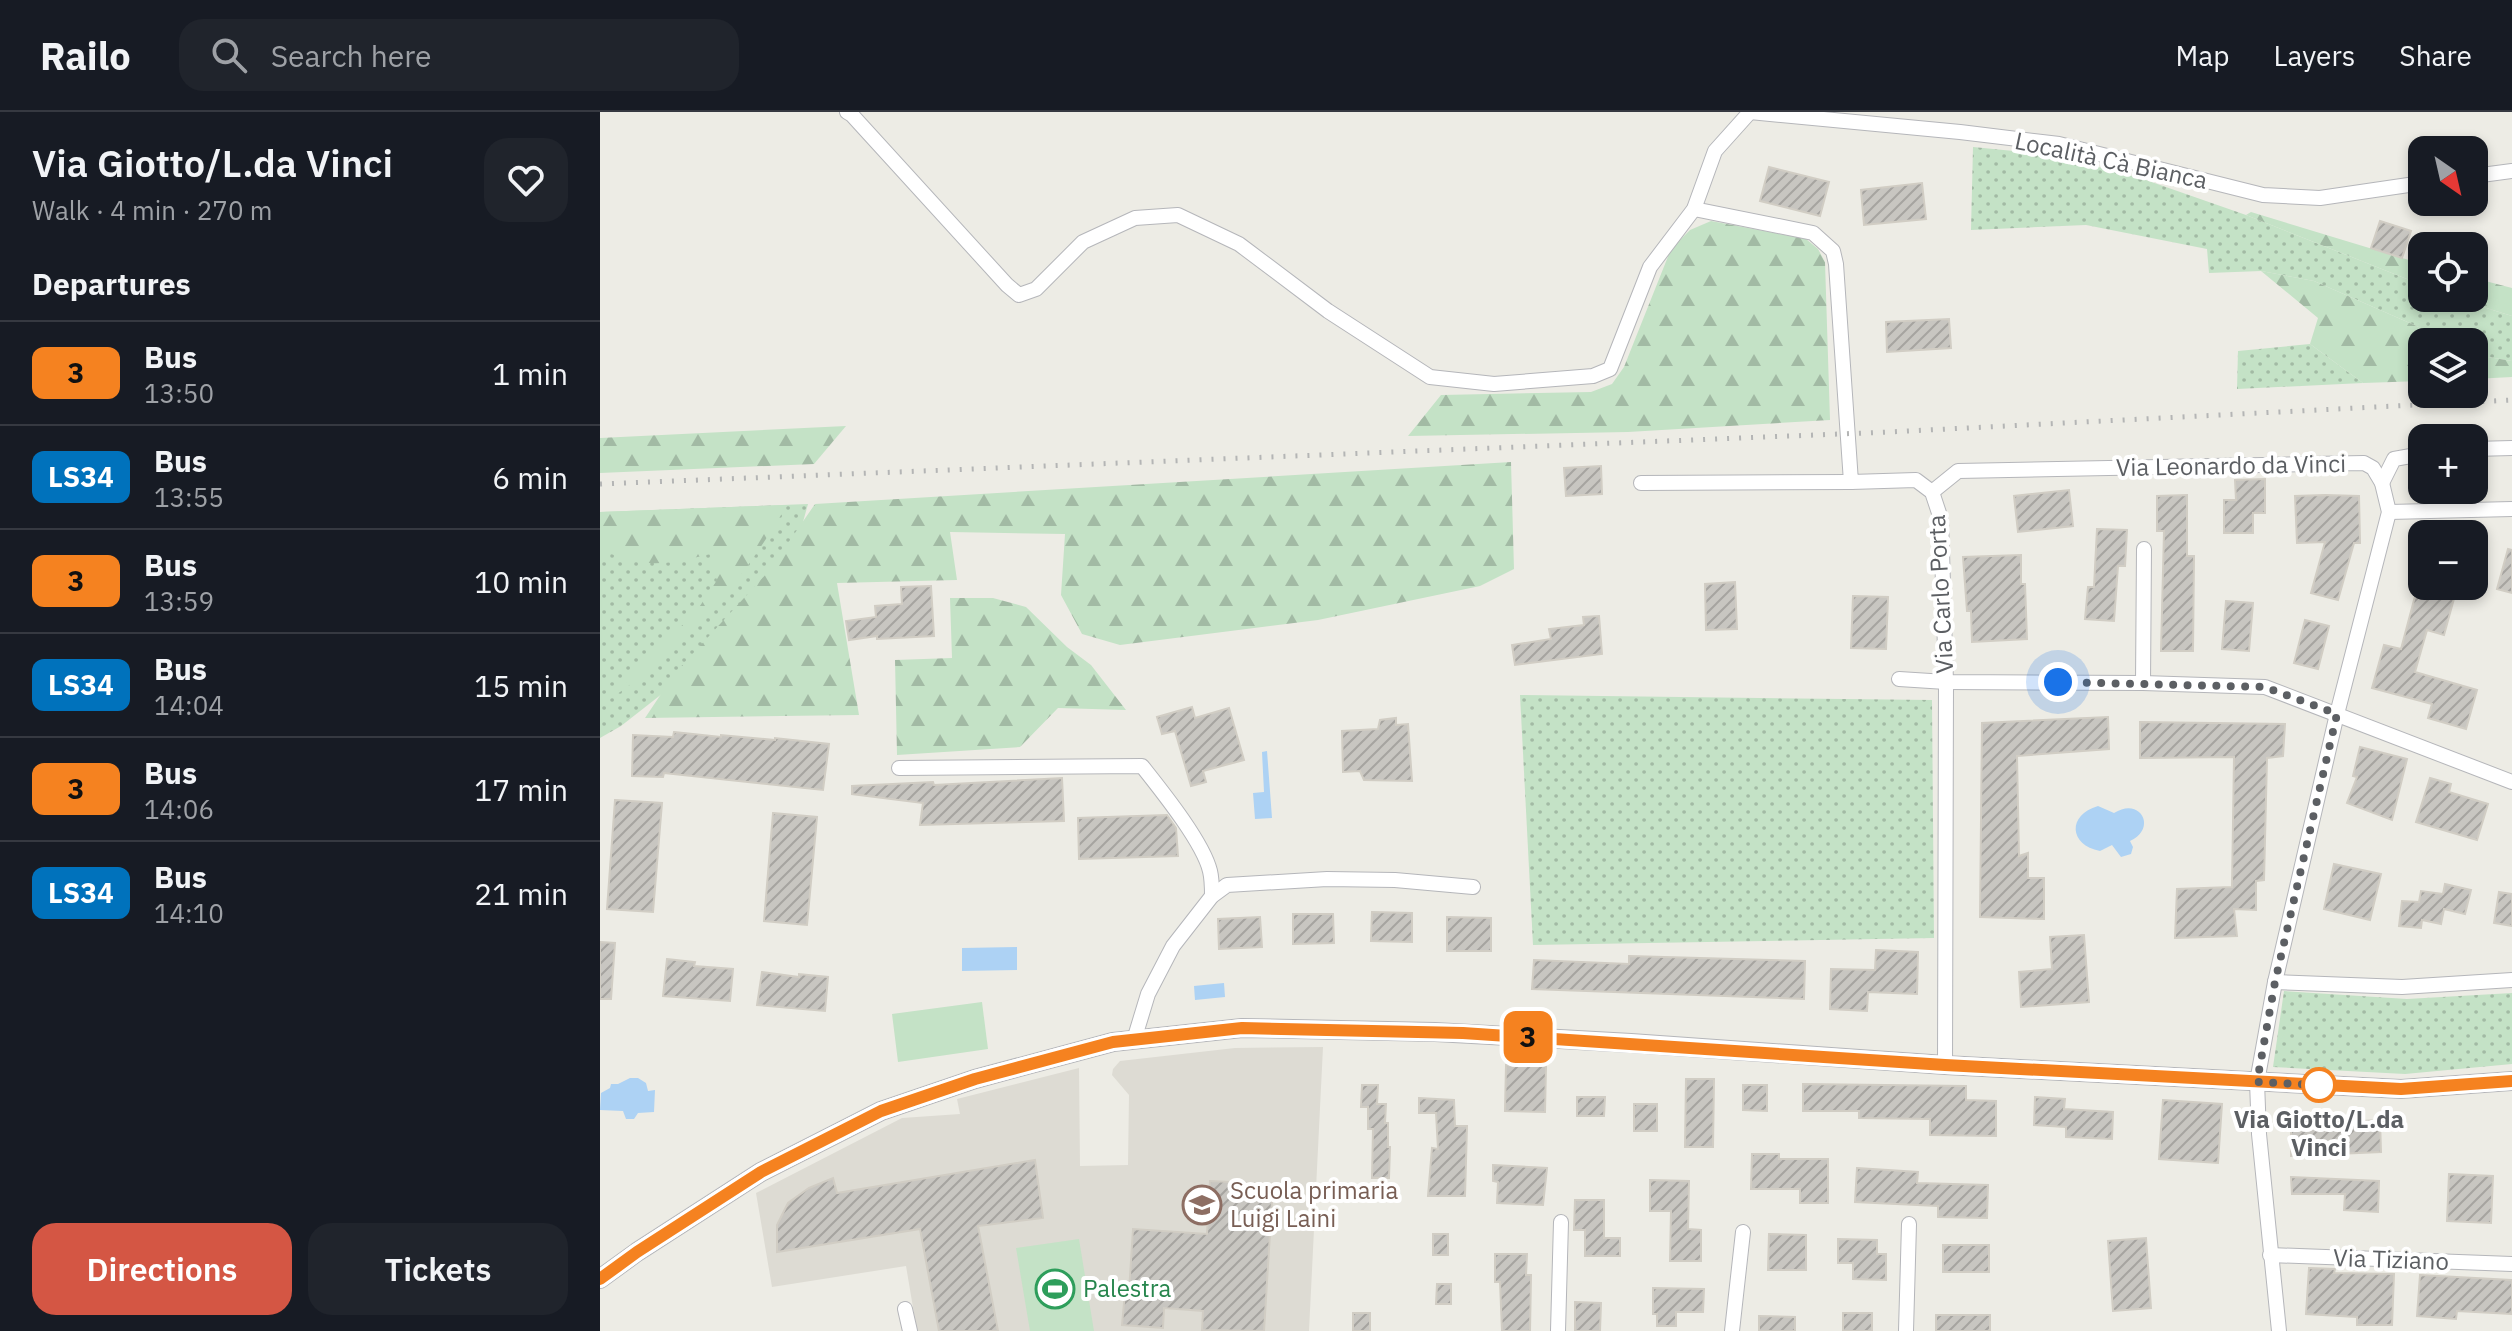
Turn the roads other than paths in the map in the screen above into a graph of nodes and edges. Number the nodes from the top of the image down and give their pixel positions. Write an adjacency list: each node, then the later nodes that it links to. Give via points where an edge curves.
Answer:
1 (847, 112): 6 (street, via 1019,295 1036,289 1083,242 1135,218 1178,215 1239,244 1328,311 1430,377 1494,384 1593,376 1610,369 1650,267)
2 (1750, 112): 5 (street, Località Cà Bianca, via 2059,144 2263,195 2320,198); 6 (street, via 1715,151)
3 (2512, 171): 4 (street)
4 (2488, 174)
5 (2408, 185)
6 (1694, 209): 10 (street, via 1813,233 1833,251)
7 (2512, 448): 8 (street)
8 (2488, 449)
9 (2408, 456): 12 (street, via 2394,459)
10 (1851, 482): 11 (street, Via Carlo Porta); 13 (street, Via Carlo Porta, via 1916,480)
11 (1641, 483)
12 (2382, 483): 13 (street, Via Leonardo da Vinci, via 2364,463 1958,471); 17 (street)
13 (1932, 492): 20 (street, Via Carlo Porta, via 1941,519)
14 (2445, 504): 16 (street)
15 (2512, 509): 16 (street)
16 (2445, 510): 17 (street)
17 (2389, 512): 22 (street)
18 (2144, 549): 21 (street)
19 (1899, 679): 20 (street)
20 (1946, 682): 21 (street); 30 (street, Via Carlo Porta)
21 (2143, 683): 22 (street, via 2265,687)
22 (2337, 714): 24 (street); 28 (street)
23 (899, 768): 26 (street, via 1142,766 1202,853)
24 (2512, 782)
25 (1473, 887): 26 (street, via 1327,879 1227,885)
26 (1212, 896): 29 (street, via 1173,946 1148,994)
27 (2512, 980): 28 (street, via 2402,987)
28 (2275, 982): 32 (street)
29 (1134, 1040): 30 (street, via 1242,1028 1435,1032); 38 (street, via 989,1076 881,1111 761,1172)
30 (1945, 1065): 32 (street)
31 (2512, 1081): 32 (street, via 2401,1089)
32 (2257, 1082): 36 (street)
33 (1561, 1222): 41 (street)
34 (1909, 1224): 43 (street)
35 (1743, 1232): 42 (street)
36 (2270, 1255): 37 (street, Via Tiziano); 44 (street)
37 (2512, 1264)
38 (600, 1279)
39 (905, 1309): 40 (street)
40 (910, 1331)
41 (1558, 1331)
42 (1732, 1331)
43 (1906, 1331)
44 (2279, 1331)

